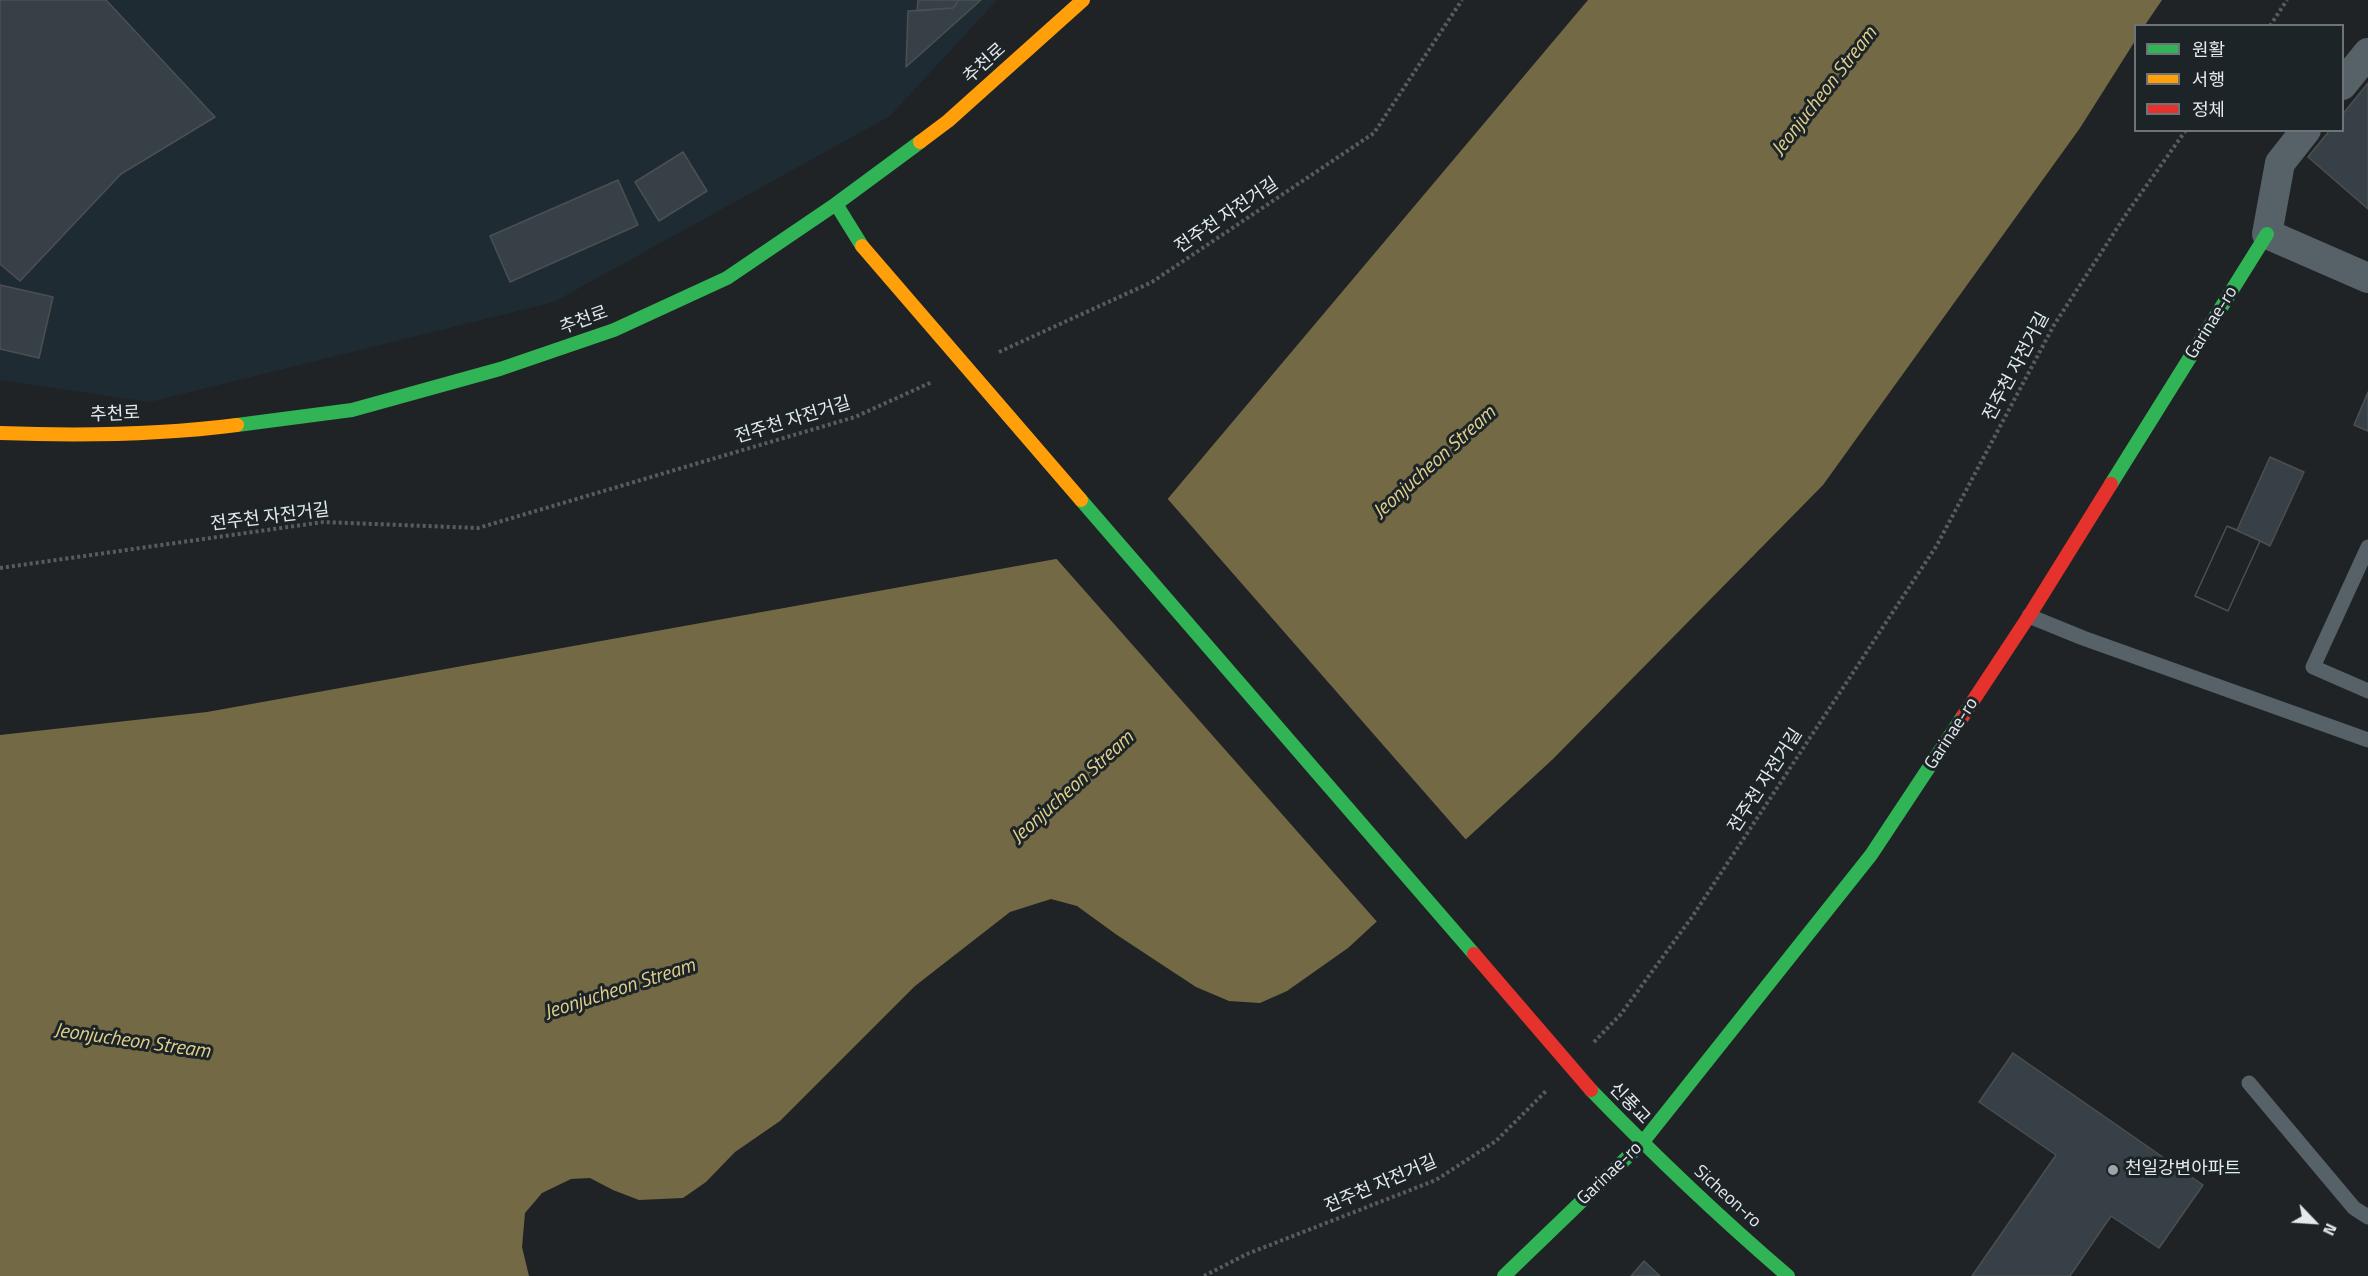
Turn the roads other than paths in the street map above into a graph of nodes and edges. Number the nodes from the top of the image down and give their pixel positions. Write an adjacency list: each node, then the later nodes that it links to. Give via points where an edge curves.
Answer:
1 (1083, 0): 5 (street, 추천로, via 948,121)
2 (2368, 53): 3 (street)
3 (2344, 84)
4 (2304, 132): 6 (street, Garinae-ro, via 2280,163)
5 (836, 204): 8 (street, 추천로, via 727,278 614,330 500,369 352,410 207,429 62,435); 14 (street, 신풍교, bridge, via 862,246 1591,1090)
6 (2267, 234): 7 (street); 10 (street, Garinae-ro)
7 (2368, 278)
8 (0, 433)
9 (2368, 547): 11 (lane, via 2313,667)
10 (2029, 616): 12 (lane); 14 (street, Garinae-ro, via 1871,855)
11 (2368, 691)
12 (2368, 740)
13 (2249, 1083): 15 (lane, via 2354,1208)
14 (1642, 1143): 16 (street, Garinae-ro); 17 (street, Sicheon-ro)
15 (2368, 1217)
16 (1504, 1276)
17 (1788, 1276)

